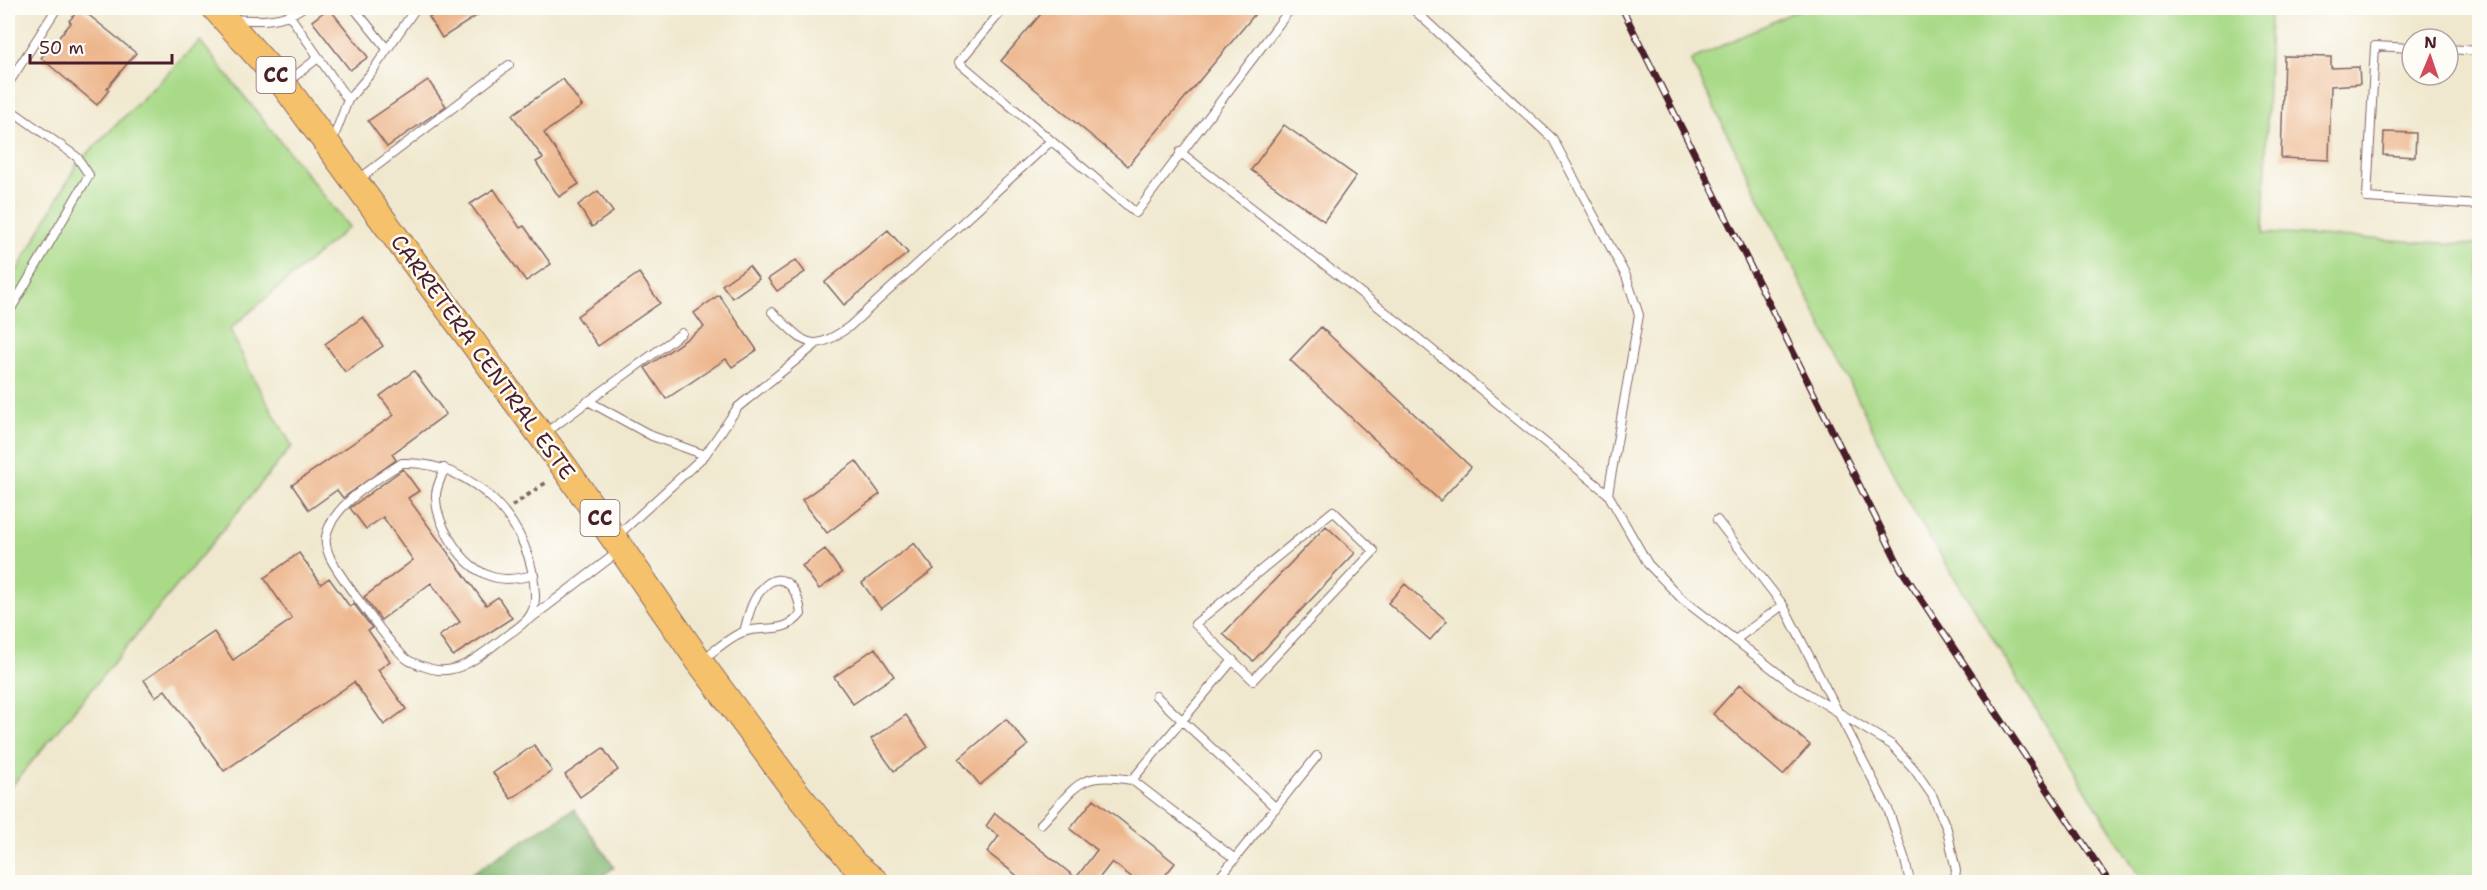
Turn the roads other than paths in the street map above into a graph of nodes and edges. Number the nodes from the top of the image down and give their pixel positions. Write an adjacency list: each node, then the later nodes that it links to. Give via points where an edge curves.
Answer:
1 (57, 8): 16 (lane)
2 (302, 8): 9 (lane)
3 (354, 8): 11 (lane)
4 (416, 8): 11 (lane)
5 (1004, 8): 20 (lane, via 959,62)
6 (1291, 8): 22 (lane)
7 (1412, 8): 33 (lane, via 1553,139 1626,276 1639,315)
8 (220, 13): 9 (lane, via 259,21); 17 (main road, CARRETERA CENTRAL ESTE / CC)
9 (290, 16): 14 (lane)
10 (2400, 47): 24 (lane, via 2375,46 2367,198)
11 (387, 49): 18 (lane)
12 (2460, 50): 13 (lane)
13 (2480, 51)
14 (318, 58): 17 (lane); 18 (lane)
15 (509, 65): 23 (lane)
16 (8, 84)
17 (284, 85): 21 (main road, CARRETERA CENTRAL ESTE / CC)
18 (348, 100): 21 (lane)
19 (8, 108): 26 (lane, via 77,157 89,175)
20 (1051, 141): 22 (lane, via 1136,213); 28 (lane, via 850,326 830,341)
21 (329, 149): 23 (main road, CARRETERA CENTRAL ESTE / CC)
22 (1180, 152): 33 (lane, via 1402,325)
23 (354, 183): 30 (main road, CARRETERA CENTRAL ESTE / CC)
24 (2480, 205)
25 (772, 312): 28 (lane, via 803,340)
26 (8, 314)
27 (682, 333): 29 (lane)
28 (815, 345): 31 (lane, via 738,407)
29 (588, 401): 30 (lane); 31 (lane, via 652,436)
30 (542, 435): 35 (main road, CARRETERA CENTRAL ESTE / CC)
31 (705, 454): 35 (lane)
32 (444, 468): 36 (lane, via 479,486 506,511 527,548); 36 (lane, via 436,494 439,514 468,563 483,574 501,579); 38 (lane, via 402,463 369,484 343,507 330,526 326,539 329,557 408,660 438,670 458,668)
33 (1608, 494): 40 (lane, via 1648,564 1681,598)
34 (1716, 520): 37 (lane)
35 (618, 544): 38 (lane); 42 (main road, CARRETERA CENTRAL ESTE / CC)
36 (534, 575): 38 (lane, via 536,602)
37 (1783, 604): 40 (lane); 44 (lane)
38 (529, 620)
39 (744, 632): 39 (lane, via 784,628 796,621 801,614 795,589 778,579 768,583 752,604); 42 (lane)
40 (1735, 640): 44 (lane, via 1792,684)
41 (1233, 660): 41 (lane, via 1253,680 1374,551 1333,511 1195,624); 45 (lane)
42 (699, 661): 51 (main road, CARRETERA CENTRAL ESTE / CC, via 854,864)
43 (1156, 696): 45 (lane)
44 (1840, 714): 53 (lane, via 1888,809); 54 (lane, via 1892,746 1932,795 1947,829 1956,871)
45 (1182, 720): 47 (lane); 48 (lane)
46 (1317, 756): 48 (lane)
47 (1132, 780): 49 (lane, via 1100,775 1086,778); 50 (lane)
48 (1276, 808): 50 (lane)
49 (1041, 824)
50 (1235, 859): 52 (lane)
51 (876, 882)
52 (1216, 882)
53 (1910, 882)
54 (1954, 882)

